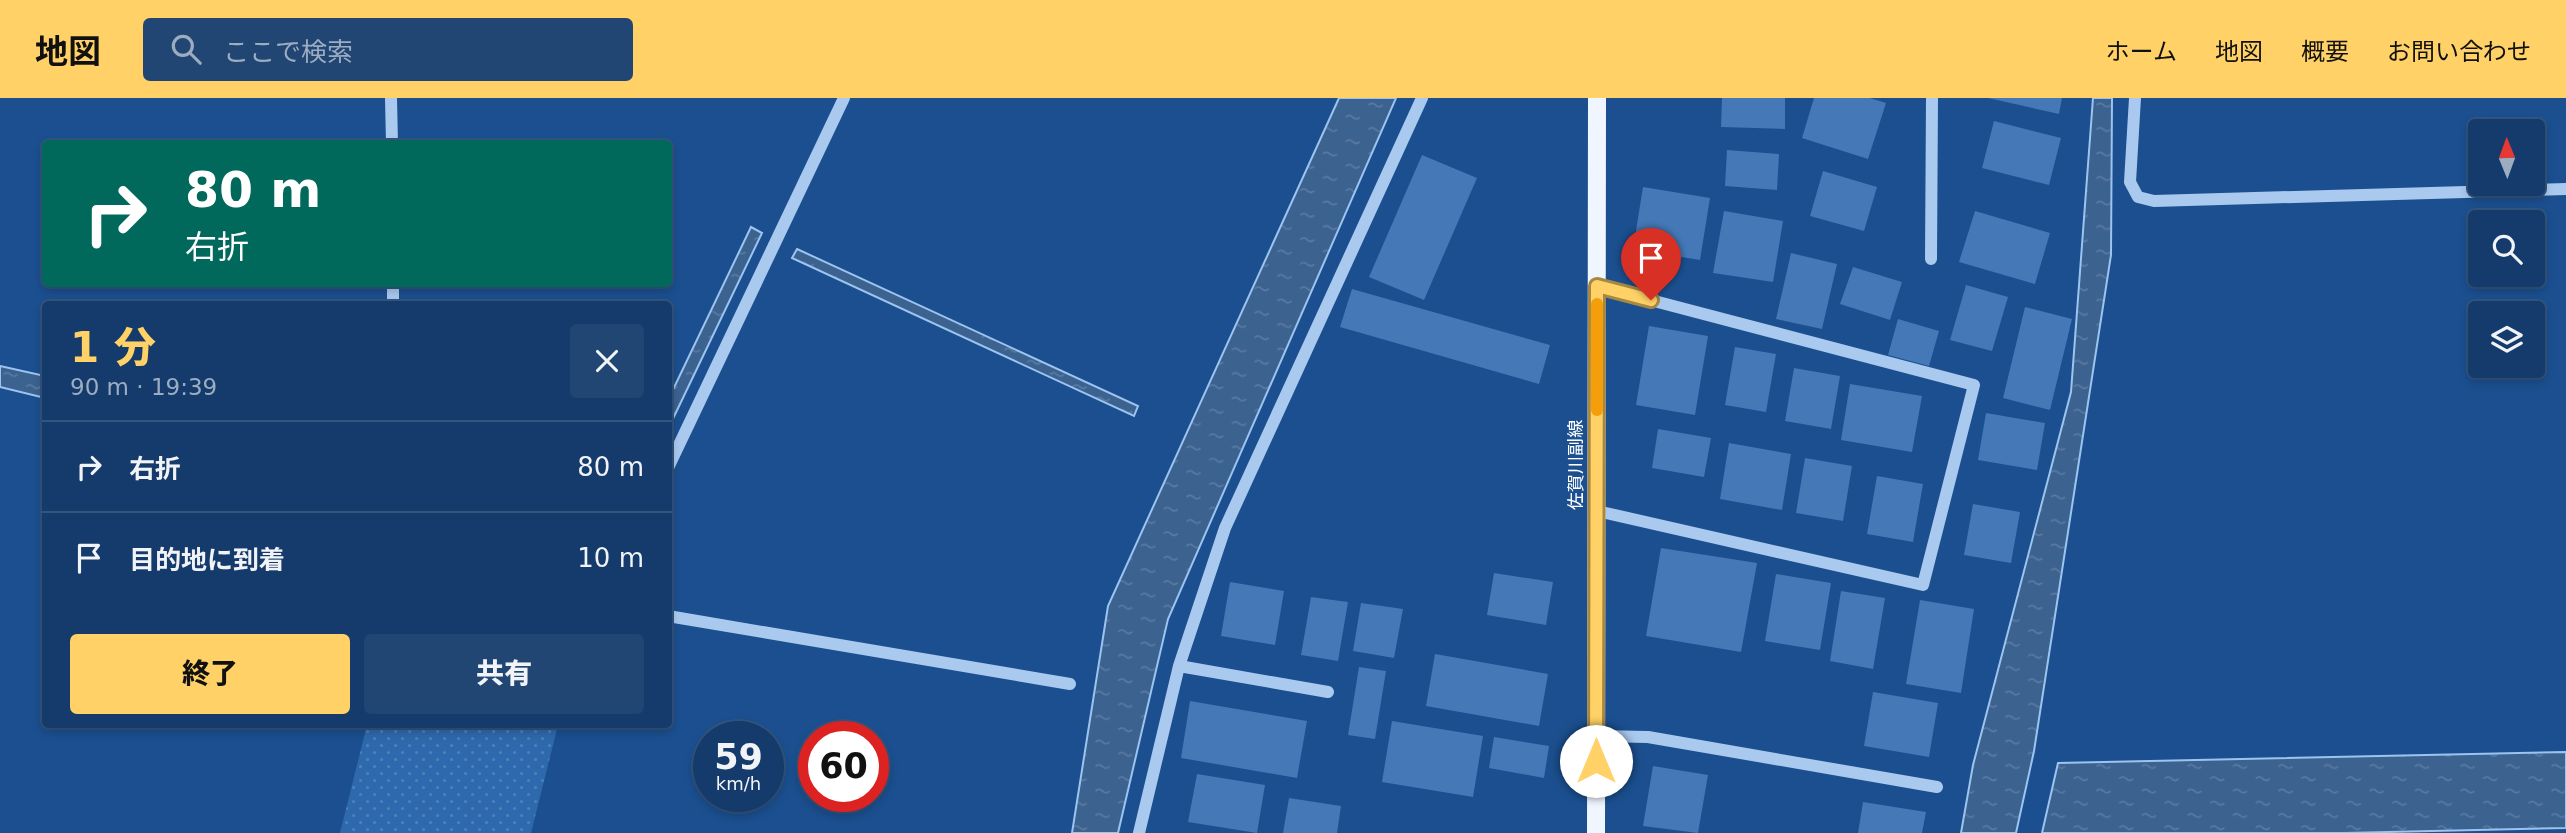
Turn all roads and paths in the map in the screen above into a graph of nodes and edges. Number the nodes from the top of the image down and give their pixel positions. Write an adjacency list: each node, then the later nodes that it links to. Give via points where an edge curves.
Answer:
1 (391, 98): 7 (street)
2 (844, 98): 11 (street)
3 (1422, 98): 14 (street, via 1225,528)
4 (1597, 98): 10 (main road, 佐賀川副線)
5 (1932, 98): 9 (street)
6 (2135, 98): 8 (street, via 2130,183 2138,197 2154,201)
7 (392, 140)
8 (2566, 189)
9 (1931, 259)
10 (1597, 286): 12 (main road, 佐賀川副線); 12 (street, via 1974,386 1923,585)
11 (672, 460)
12 (1597, 511): 17 (main road, 佐賀川副線)
13 (672, 617): 15 (street)
14 (1179, 666): 16 (street); 19 (street)
15 (1070, 684)
16 (1328, 692)
17 (1597, 736): 18 (street, via 1648,737); 20 (main road, 佐賀川副線)
18 (1937, 787)
19 (1139, 833)
20 (1596, 833)

